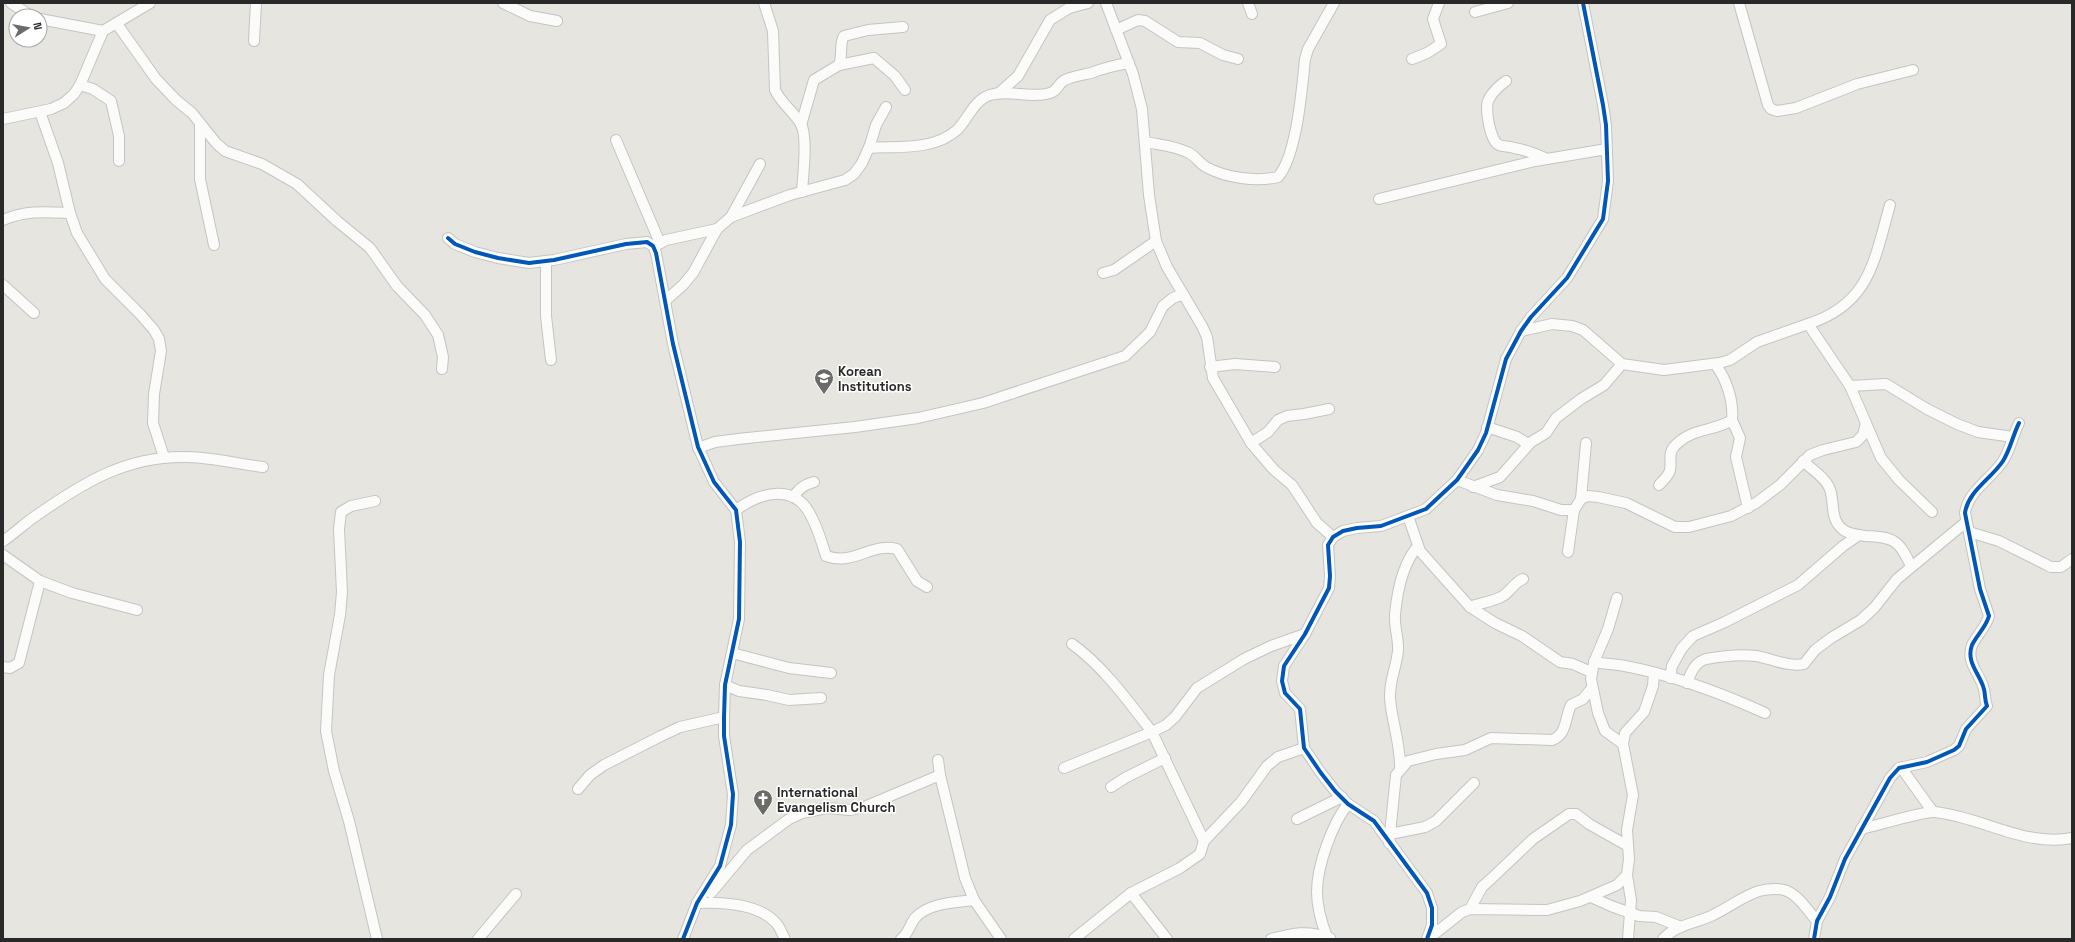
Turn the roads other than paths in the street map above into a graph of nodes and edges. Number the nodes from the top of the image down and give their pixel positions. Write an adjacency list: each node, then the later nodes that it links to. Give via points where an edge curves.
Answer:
1 (150, 3): 19 (street)
2 (256, 3): 23 (street)
3 (503, 3): 18 (street, via 530,16)
4 (764, 3): 37 (street, via 773,31 775,90)
5 (1088, 3): 32 (street, via 1069,8 1050,20 1018,76)
6 (1093, 3): 7 (street)
7 (1098, 3)
8 (1106, 3): 21 (street)
9 (1248, 3): 16 (street)
10 (1334, 3): 39 (street, via 1308,49 1294,137 1290,153 1278,177 1235,177 1206,167 1190,153 1178,148)
11 (1439, 3): 25 (street, via 1433,19 1440,44)
12 (1508, 3): 15 (street)
13 (1583, 3): 41 (street, via 1604,104)
14 (1740, 3): 28 (street, via 1768,105 1776,111 1796,108 1857,84)
15 (1475, 12)
16 (1252, 14)
17 (48, 21): 22 (street)
18 (558, 21)
19 (117, 24): 22 (street); 36 (street, via 156,79)
20 (903, 27): 27 (street, via 868,30 844,36)
21 (1116, 30): 24 (street, via 1138,20 1145,21 1178,42 1200,43 1223,55); 26 (street)
22 (103, 31): 30 (street)
23 (254, 41)
24 (1238, 59)
25 (1412, 59)
26 (1129, 62): 32 (street, via 1068,78 1057,90 1049,93); 39 (street, via 1142,109)
27 (840, 65): 31 (street, via 874,58 895,76); 37 (street, via 814,80)
28 (1913, 70)
29 (1506, 81): 42 (street, via 1497,88 1486,107 1493,140 1499,145)
30 (80, 85): 34 (street, via 64,103); 43 (street, via 94,89 111,101 119,136)
31 (905, 90)
32 (999, 93): 40 (street, via 988,95 972,109 957,129 930,143)
33 (886, 107): 40 (street, via 878,121)
34 (40, 112): 35 (street); 48 (street, via 58,163)
35 (3, 119)
36 (200, 124): 54 (street, via 200,179); 69 (street, via 225,151 262,164 297,184 370,248 397,286 425,315 438,335 443,357)
37 (801, 125): 45 (street, via 804,151)
38 (616, 140): 55 (street)
39 (1146, 142): 53 (street, via 1149,195)
40 (869, 148): 45 (street, via 854,174 845,180)
41 (1607, 149): 42 (street); 63 (street, via 1608,181 1603,218 1567,278)
42 (1547, 159): 46 (street)
43 (120, 161)
44 (760, 164): 49 (street)
45 (802, 192): 49 (street)
46 (1379, 199)
47 (1890, 206): 62 (street, via 1869,272 1855,296 1827,318)
48 (70, 213): 50 (street, via 33,211); 81 (street, via 77,233 105,279 140,314 159,339 161,351 154,394 153,423)
49 (731, 217): 51 (street)
50 (3, 220)
51 (717, 229): 55 (street); 60 (street, via 693,273 683,286)
52 (448, 238): 56 (street, via 455,244 498,258 529,263)
53 (1156, 241): 57 (street, via 1114,270); 59 (street, via 1167,267)
54 (214, 245)
55 (656, 245): 56 (street, via 647,242 626,244); 60 (street)
56 (546, 261): 64 (street, via 546,316)
57 (1103, 273)
58 (3, 285): 61 (street)
59 (1183, 294): 67 (street, via 1207,337); 80 (street, via 1163,306 1150,332 1124,356 983,403 918,418 715,442)
60 (666, 300): 80 (street, via 673,344)
61 (34, 313)
62 (1808, 324): 66 (street, via 1757,342 1730,360); 70 (street)
63 (1521, 331): 65 (street, via 1552,324 1572,326 1583,330); 75 (street, via 1506,359)
64 (551, 360)
65 (1622, 364): 66 (street, via 1664,370); 79 (street, via 1604,385 1562,413 1546,433)
66 (1715, 364): 72 (street, via 1726,382)
67 (1210, 367): 68 (street, via 1235,364); 77 (street, via 1213,378)
68 (1275, 367)
69 (442, 369)
70 (1850, 386): 73 (street); 76 (street, via 1886,384 1957,424 1978,432)
71 (1329, 409): 77 (street, via 1287,416 1278,420 1268,432)
72 (1732, 420): 86 (street, via 1702,429 1680,441 1670,454 1670,470 1667,477); 91 (street, via 1740,438 1736,457)
73 (1866, 423): 82 (street, via 1863,435 1856,442 1823,450); 94 (street, via 1881,458 1899,480)
74 (2019, 423): 76 (street)
75 (1487, 427): 79 (street, via 1518,437); 84 (street, via 1478,450)
76 (2013, 437): 96 (street, via 2000,465 1966,503)
77 (1251, 443): 98 (street, via 1274,470 1292,485 1317,523)
78 (1586, 443): 89 (street)
79 (1528, 444): 87 (street, via 1500,478)
80 (698, 448): 92 (street, via 714,482)
81 (164, 457): 83 (street, via 186,457); 99 (street, via 102,474 35,516)
82 (1803, 461): 91 (street, via 1780,485); 97 (street, via 1821,475 1829,488 1833,516 1837,524 1846,531)
83 (264, 467)
84 (1457, 480): 87 (street); 95 (street, via 1426,509)
85 (814, 482): 88 (street, via 800,488)
86 (1659, 485)
87 (1473, 487): 93 (street, via 1561,510)
88 (793, 497): 92 (street, via 776,492 766,494 752,499); 107 (street, via 812,517 826,556 843,560 886,546 897,549 917,581)
89 (1581, 499): 91 (street, via 1588,496 1612,498 1680,528 1731,516); 93 (street)
90 (375, 501): 157 (street, via 351,506 341,512 340,615 329,675 326,731)
91 (1748, 508)
92 (736, 510): 113 (street, via 740,542 740,598 737,633)
93 (1574, 510): 101 (street)
94 (1932, 512)
95 (1408, 516): 98 (street, via 1381,526 1357,528); 100 (street)
96 (1968, 527): 103 (street, via 2051,567 2060,567); 104 (street); 130 (street, via 1980,589 1989,616 1972,645 1970,654 1971,662 1985,691 1987,706 1966,728 1959,746 1954,750 1927,762)
97 (1859, 535): 104 (street, via 1895,540); 118 (street, via 1798,585 1693,636 1682,648 1672,666)
98 (1333, 536): 111 (street, via 1328,545 1328,588)
99 (3, 541)
100 (1418, 546): 109 (street); 132 (street, via 1407,565 1395,615 1398,649 1390,679 1390,691)
101 (1568, 552)
102 (3, 555): 106 (street)
103 (2072, 559)
104 (1912, 566): 119 (street, via 1861,620 1831,638 1804,664 1795,666 1754,656 1706,658 1693,668)
105 (1523, 579): 109 (street, via 1517,581 1500,598)
106 (40, 581): 110 (street, via 72,593); 114 (street, via 19,663 10,668)
107 (927, 587)
108 (1617, 598): 115 (street)
109 (1470, 608): 115 (street, via 1522,636 1560,662)
110 (136, 610)
111 (1306, 634): 125 (street, via 1264,649 1197,688 1175,717); 127 (street, via 1284,666 1282,681 1285,693 1300,709)
112 (1072, 644): 125 (street, via 1108,678)
113 (732, 653): 116 (street, via 789,668); 120 (street)
114 (3, 667)
115 (1593, 667): 117 (street, via 1625,666); 121 (street)
116 (831, 673)
117 (1654, 673): 118 (street); 126 (street, via 1653,686 1644,712 1625,734)
118 (1670, 678): 119 (street)
119 (1687, 683): 123 (street, via 1717,692)
120 (726, 685): 122 (street, via 739,691 789,700); 124 (street)
121 (1592, 688): 126 (street, via 1605,730); 132 (street, via 1583,699 1571,705 1563,731 1558,738 1491,738 1465,750 1408,761)
122 (822, 698)
123 (1765, 713)
124 (724, 717): 136 (street, via 680,727 661,736 604,765 590,775); 150 (street, via 724,736 733,794 730,826 720,866)
125 (1152, 732): 128 (street); 131 (street)
126 (1623, 744): 144 (street, via 1633,795 1627,830)
127 (1304, 748): 137 (street, via 1321,773); 143 (street, via 1278,757 1267,766 1241,802)
128 (1165, 758): 135 (street); 143 (street)
129 (938, 760): 133 (street)
130 (1903, 767): 138 (street); 140 (street, via 1899,768 1887,782)
131 (1064, 768)
132 (1400, 769): 142 (street, via 1395,782)
133 (940, 775): 149 (street, via 965,878); 150 (street, via 864,807 850,810 827,808 802,813 789,819 747,850)
134 (1474, 783): 142 (street, via 1436,821)
135 (1110, 787)
136 (578, 789)
137 (1345, 800): 139 (street); 142 (street, via 1374,821); 156 (street, via 1322,860 1317,882 1318,903)
138 (1933, 812): 140 (street); 141 (street, via 1955,815 2030,838)
139 (1298, 819)
140 (1861, 829): 153 (street, via 1844,859 1830,897)
141 (2072, 838)
142 (1389, 839): 166 (street, via 1427,893 1432,914)
143 (1204, 841): 146 (street, via 1200,854 1180,868)
144 (1628, 846): 145 (street); 151 (street, via 1576,814 1569,814 1533,839 1482,887)
145 (1627, 875): 148 (street, via 1617,885); 152 (street)
146 (1131, 893): 163 (street); 164 (street)
147 (516, 894): 158 (street)
148 (1591, 896): 151 (street, via 1568,905 1538,911); 152 (street)
149 (974, 900): 161 (street, via 928,909 916,917); 162 (street)
150 (700, 903): 159 (street); 160 (street, via 722,903 760,912 776,922)
151 (1470, 909): 166 (street, via 1462,912)
152 (1631, 913): 154 (street, via 1656,917); 167 (street)
153 (1817, 921): 154 (street, via 1791,892 1768,889 1752,894 1699,922); 169 (street)
154 (1681, 927): 168 (street)
155 (1293, 936): 156 (street, via 1312,932); 165 (street)
156 (1330, 938)
157 (378, 939)
158 (478, 939)
159 (683, 939)
160 (785, 939)
161 (901, 939)
162 (1001, 939)
163 (1074, 939)
164 (1167, 939)
165 (1271, 939)
166 (1428, 939)
167 (1628, 939)
168 (1663, 939)
169 (1814, 939)

